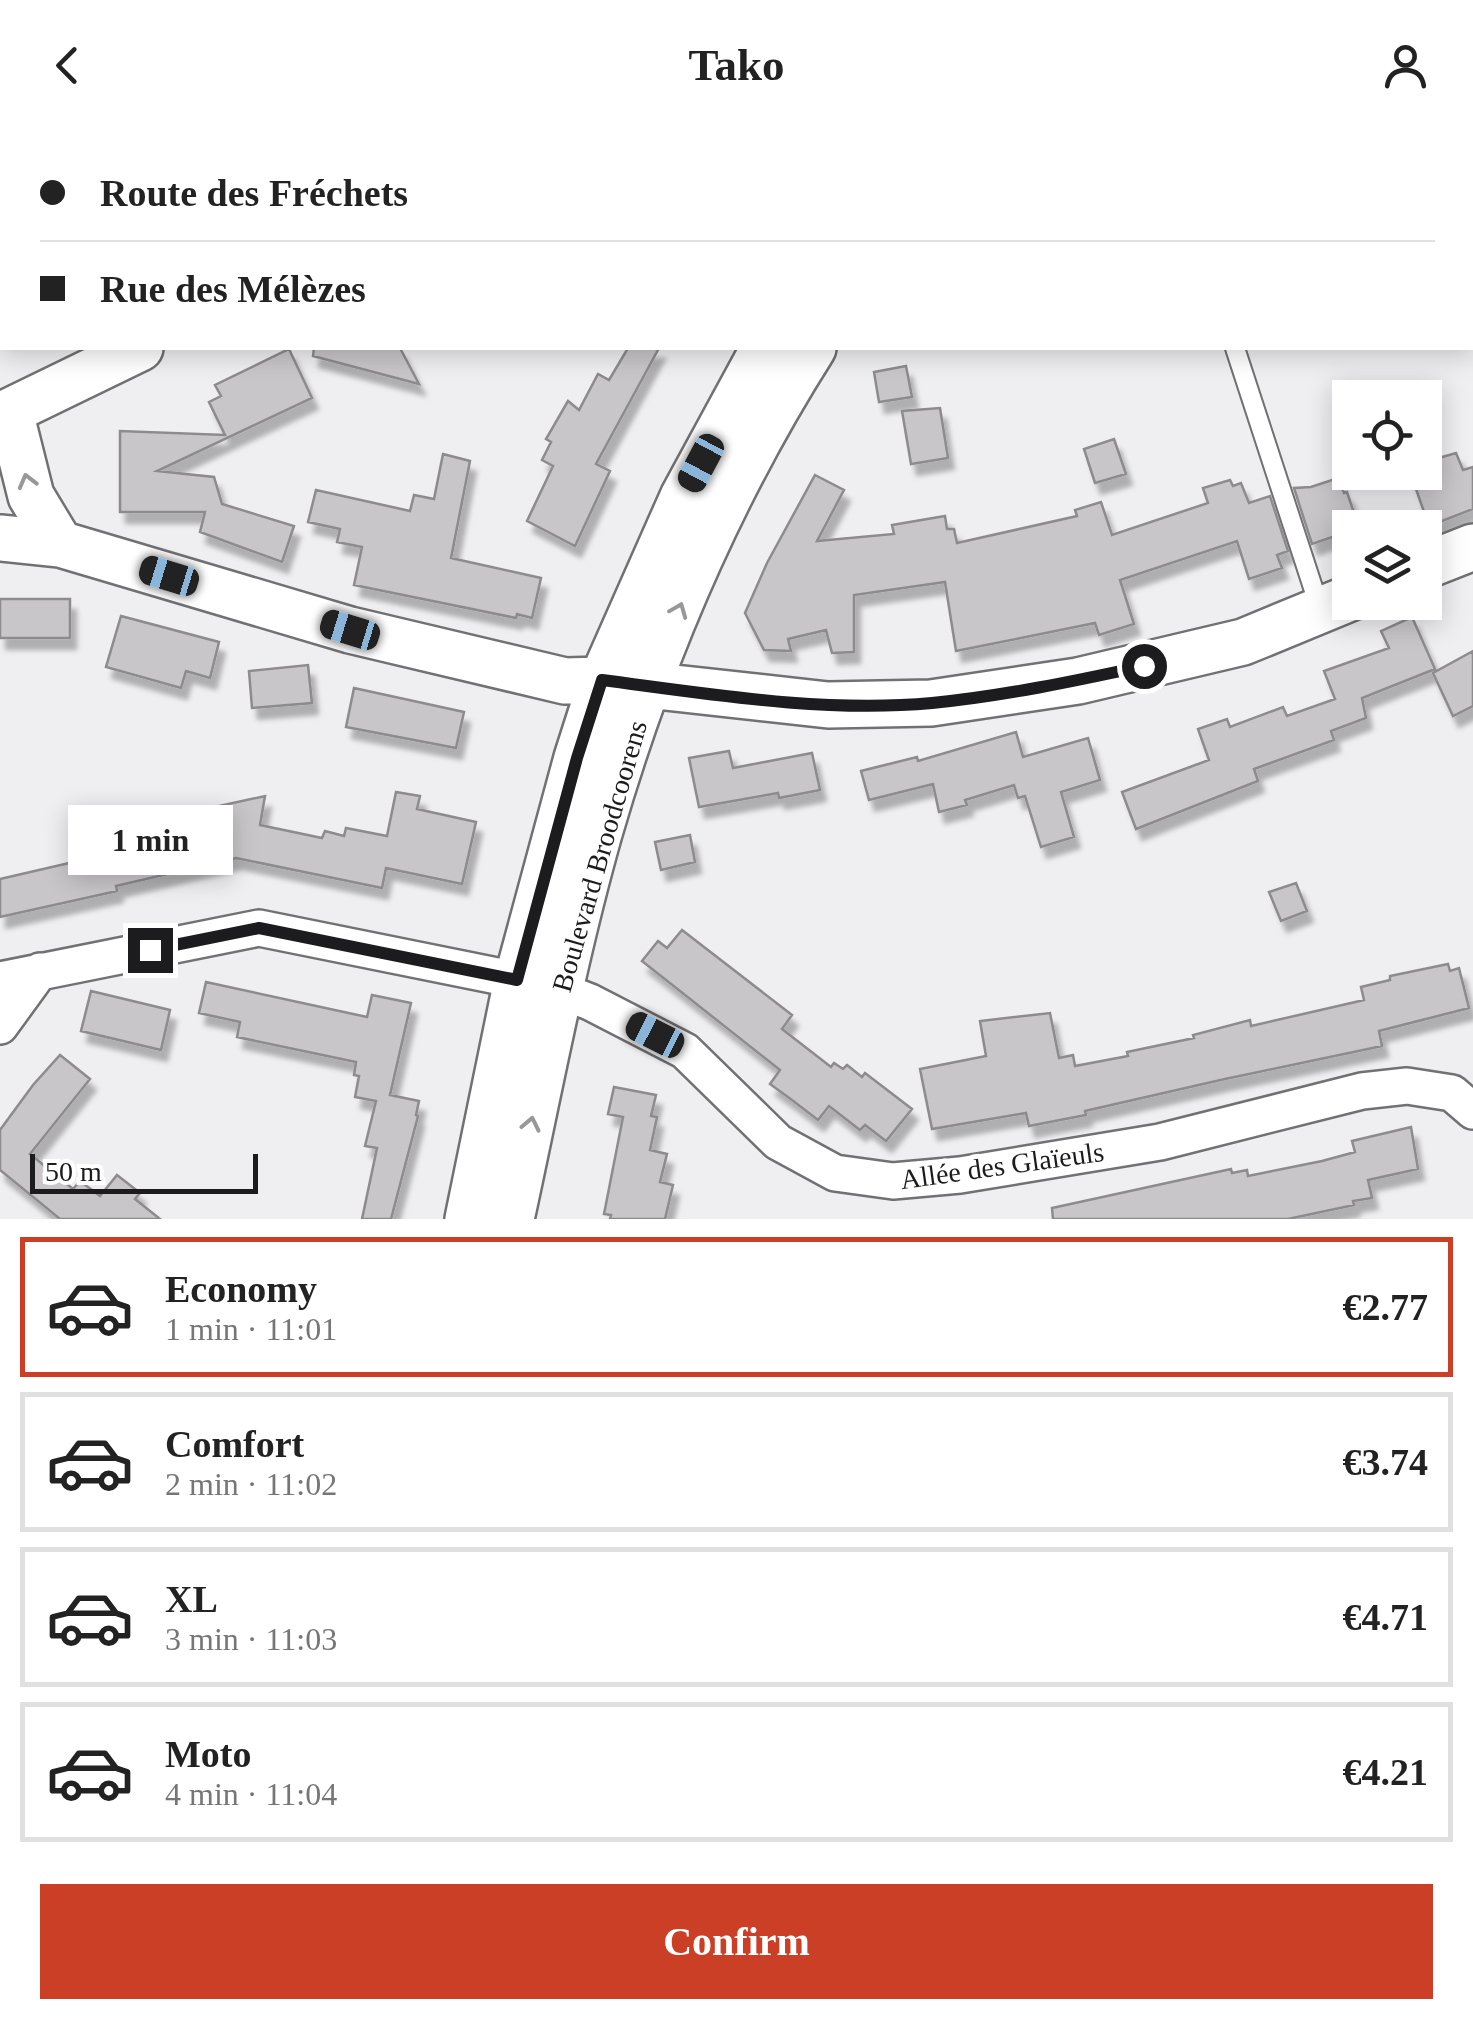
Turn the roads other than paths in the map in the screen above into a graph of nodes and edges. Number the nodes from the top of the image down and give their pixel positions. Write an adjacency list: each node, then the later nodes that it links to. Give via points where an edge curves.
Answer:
1 (136, 350): 5 (street)
2 (763, 350): 12 (street, via 683,497)
3 (813, 350): 13 (street, Boulevard Broodcoorens, one-way to 3, via 700,558)
4 (1236, 350): 10 (lane)
5 (5, 414): 7 (street, one-way to 5, via 31,496)
6 (0, 538): 7 (street)
7 (60, 544): 12 (street, via 350,630 565,680)
8 (1473, 547): 9 (street)
9 (1442, 559)
10 (1332, 596)
11 (1332, 605): 13 (street, via 1243,642 1078,681 931,703 828,704)
12 (602, 680): 13 (street); 16 (street, via 577,758)
13 (649, 686): 16 (street, Boulevard Broodcoorens, via 600,833)
14 (40, 971): 15 (street, Allée des Glaïeuls); 16 (street, Allée des Glaïeuls, via 259,928); 17 (street)
15 (0, 980)
16 (538, 985): 18 (street, Allée des Glaïeuls, via 594,1004 685,1051 778,1142 835,1173 893,1181 1160,1142 1377,1089 1452,1093); 19 (street); 20 (street, Boulevard Broodcoorens, one-way to 16)
17 (0, 1026)
18 (1473, 1111)
19 (468, 1219)
20 (511, 1219)

